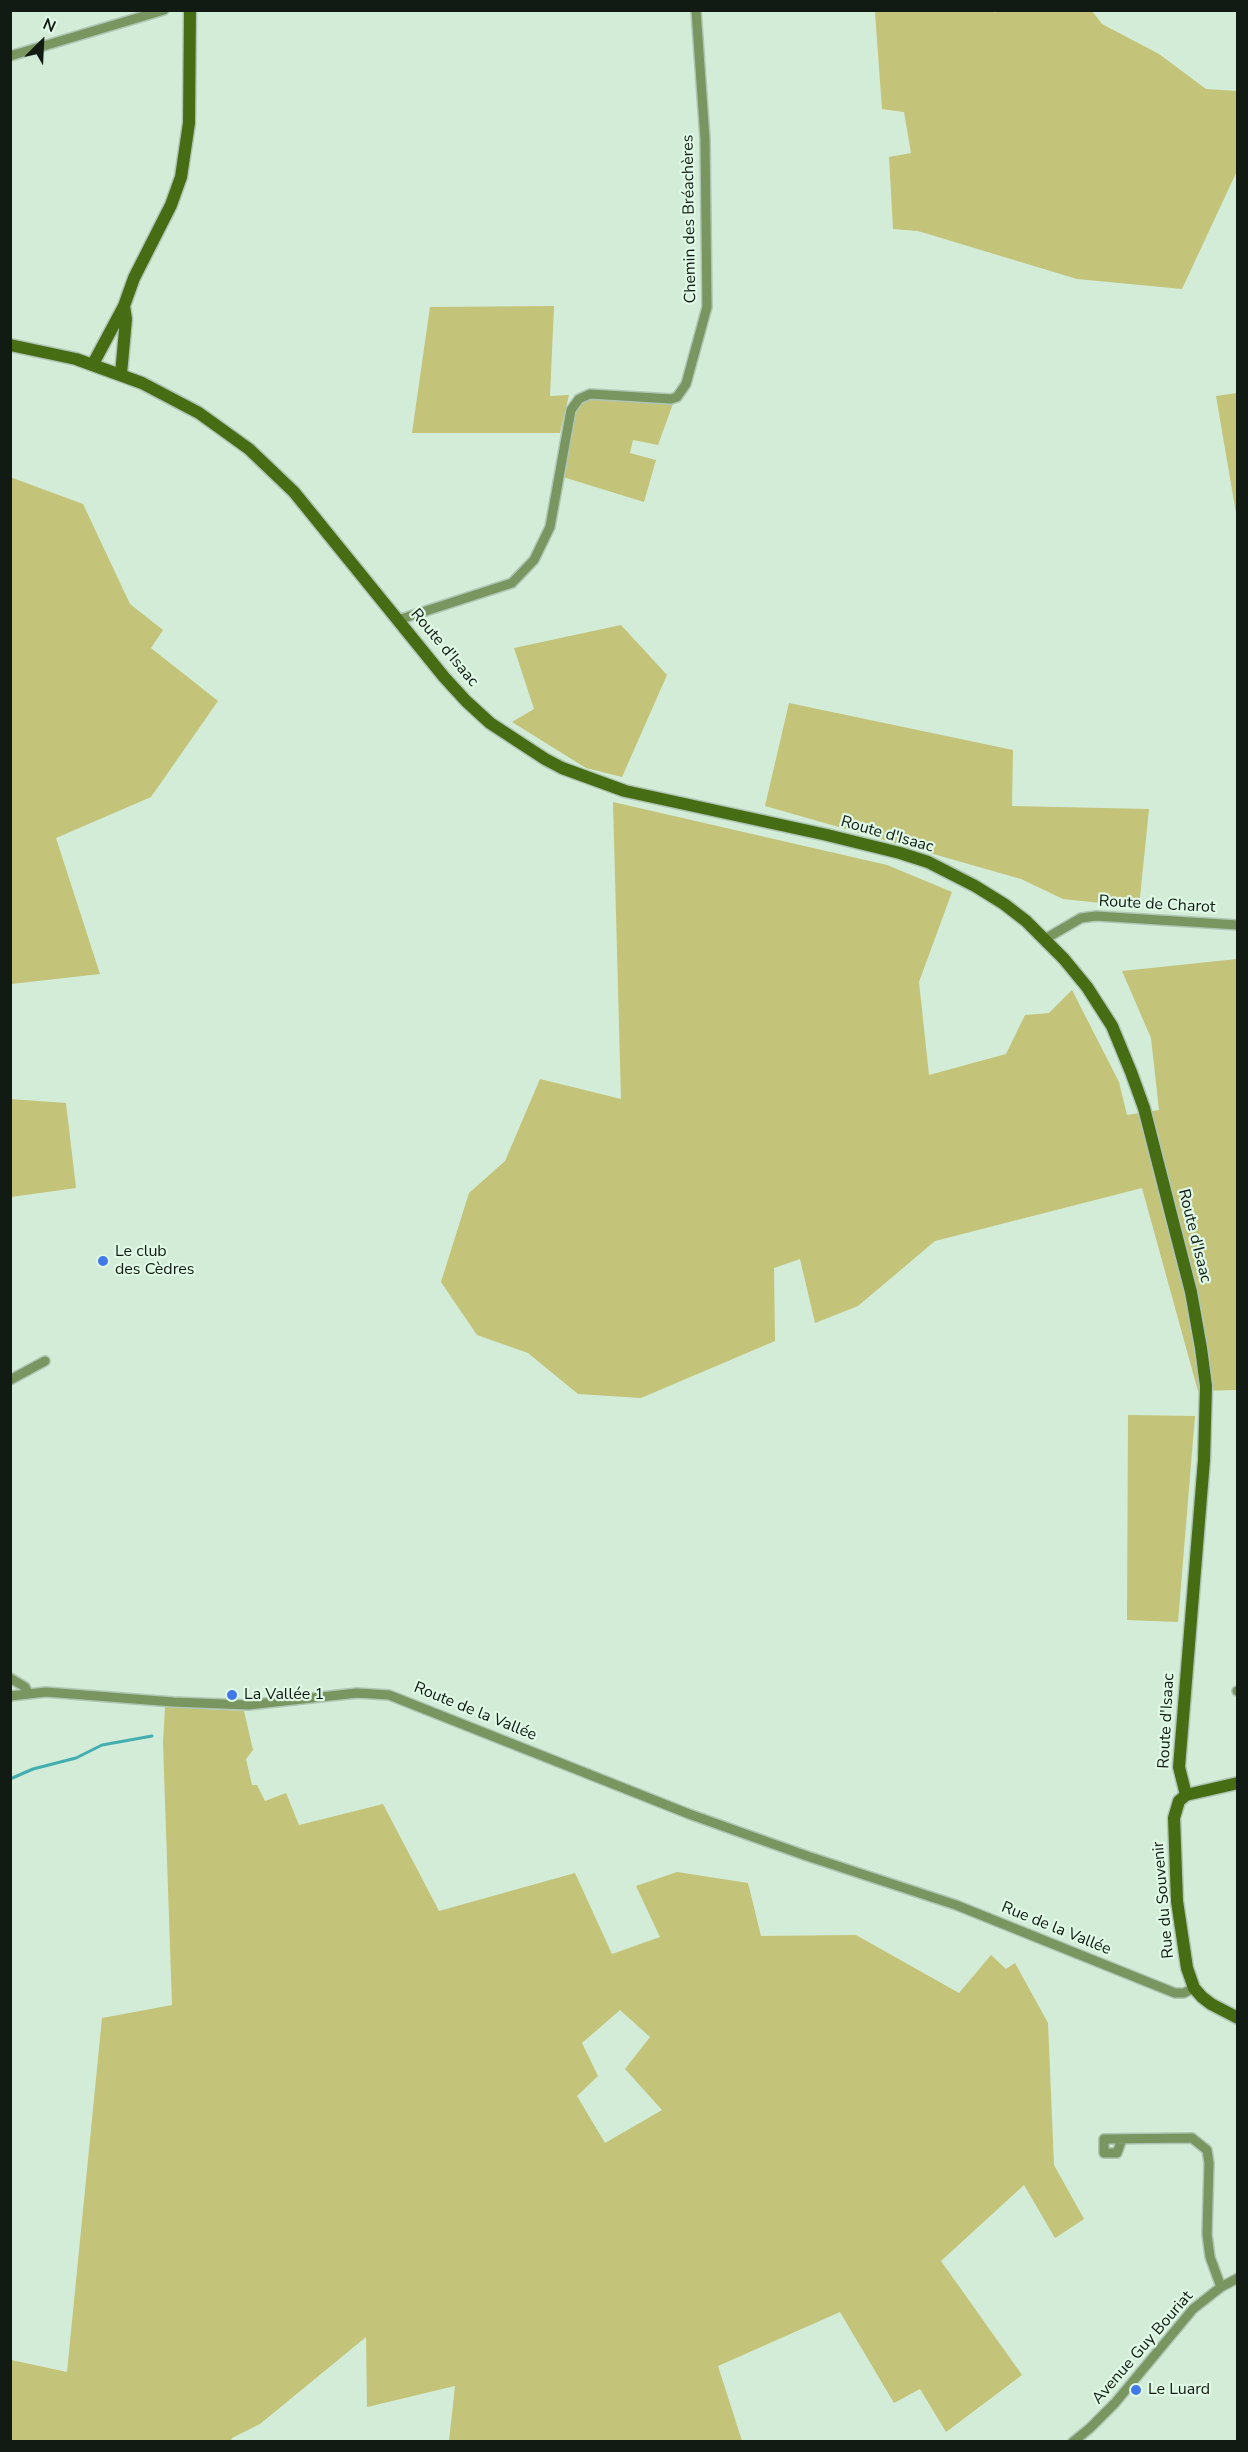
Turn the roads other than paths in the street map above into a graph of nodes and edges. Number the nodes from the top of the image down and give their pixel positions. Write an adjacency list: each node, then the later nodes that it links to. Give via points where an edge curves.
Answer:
1 (164, 10): 4 (street)
2 (190, 10): 5 (street, via 189,123 183,167 171,205)
3 (696, 10): 9 (street, Chemin des Bréachères, via 705,139 707,307 686,384 677,398 671,399 590,394 579,399 572,411 550,527 534,561 512,583)
4 (10, 56)
5 (124, 306): 7 (street); 8 (street)
6 (10, 345): 7 (street, Route d'Isaac)
7 (93, 364): 8 (street, Route d'Isaac)
8 (121, 374): 9 (street, Route d'Isaac, via 190,408 249,449 294,492)
9 (398, 620): 11 (street, Route d'Isaac, via 466,701 514,740 562,768 625,791 827,835 927,862 1004,904)
10 (1238, 925): 11 (street, Route de Charot, via 1096,916 1081,918)
11 (1046, 939): 18 (street, Route d'Isaac, via 1087,987 1112,1026 1131,1072 1156,1156 1198,1330 1206,1410 1179,1767)
12 (45, 1360): 13 (street)
13 (10, 1380)
14 (10, 1678): 15 (street)
15 (28, 1693): 16 (street, Route de la Vallée); 19 (street, Route de la Vallée, via 239,1705 357,1693 389,1695 689,1814)
16 (10, 1696)
17 (1238, 1783): 18 (street)
18 (1186, 1795): 20 (street, Rue du Souvenir, via 1179,1801 1174,1818 1175,1862 1181,1939)
19 (906, 1887): 20 (street, Rue de la Vallée, via 1175,1993)
20 (1194, 1988): 21 (street, via 1210,2004)
21 (1238, 2018)
22 (1122, 2139): 24 (street, via 1192,2138 1207,2150 1207,2234)
23 (1238, 2278): 24 (street, Avenue Guy Bouriat)
24 (1221, 2287): 25 (street, Avenue Guy Bouriat, via 1193,2309 1115,2403)
25 (1073, 2442)

